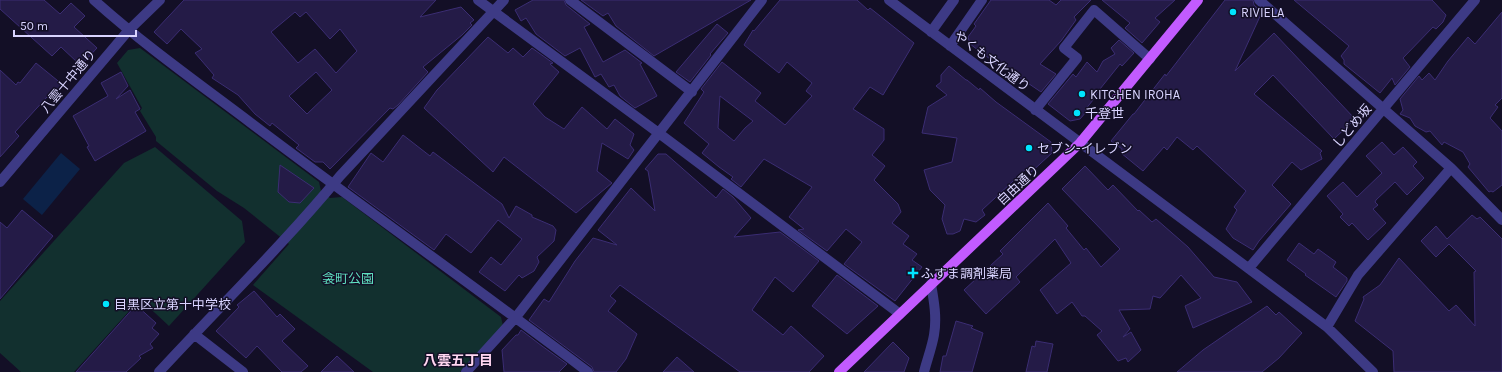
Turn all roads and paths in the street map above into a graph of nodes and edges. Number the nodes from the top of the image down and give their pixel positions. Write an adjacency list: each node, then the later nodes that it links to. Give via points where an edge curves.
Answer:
1 (94, 0): 14 (street)
2 (160, 0): 14 (street, 八雲十中通り)
3 (478, 0): 13 (street)
4 (504, 0): 13 (street)
5 (570, 0): 18 (street)
6 (762, 0): 18 (street)
7 (889, 0): 15 (street, やくも文化通り)
8 (954, 0): 15 (street)
9 (982, 0): 16 (street)
10 (1198, 0): 17 (main road, 自由通り)
11 (1259, 0): 19 (street)
12 (1475, 0): 19 (street, しどめ坂)
13 (494, 11): 21 (street); 25 (street)
14 (128, 30): 24 (street, 八雲十中通り); 25 (street)
15 (931, 32): 16 (street, やくも文化通り)
16 (950, 46): 20 (street, やくも文化通り)
17 (1150, 59): 20 (street, via 1094,10 1064,48 1077,58); 22 (main road, 自由通り)
18 (692, 92): 21 (street)
19 (1383, 109): 23 (street); 27 (street, しどめ坂)
20 (1035, 110): 22 (street, やくも文化通り)
21 (660, 134): 29 (street); 30 (street)
22 (1080, 143): 27 (street, やくも文化通り); 28 (main road, 自由通り)
23 (1451, 168): 26 (street); 31 (street, via 1358,275)
24 (0, 182)
25 (333, 185): 30 (street); 32 (street)
26 (1502, 220)
27 (1249, 268): 31 (street, やくも文化通り)
28 (932, 284): 29 (main road, 自由通り); 38 (street, via 935,326)
29 (900, 314): 37 (main road, 自由通り)
30 (516, 317): 35 (street); 36 (street)
31 (1327, 326): 39 (street, やくも文化通り)
32 (194, 334): 33 (street); 34 (street)
33 (158, 372)
34 (243, 372)
35 (466, 372)
36 (588, 372)
37 (839, 372)
38 (924, 372)
39 (1373, 372)

